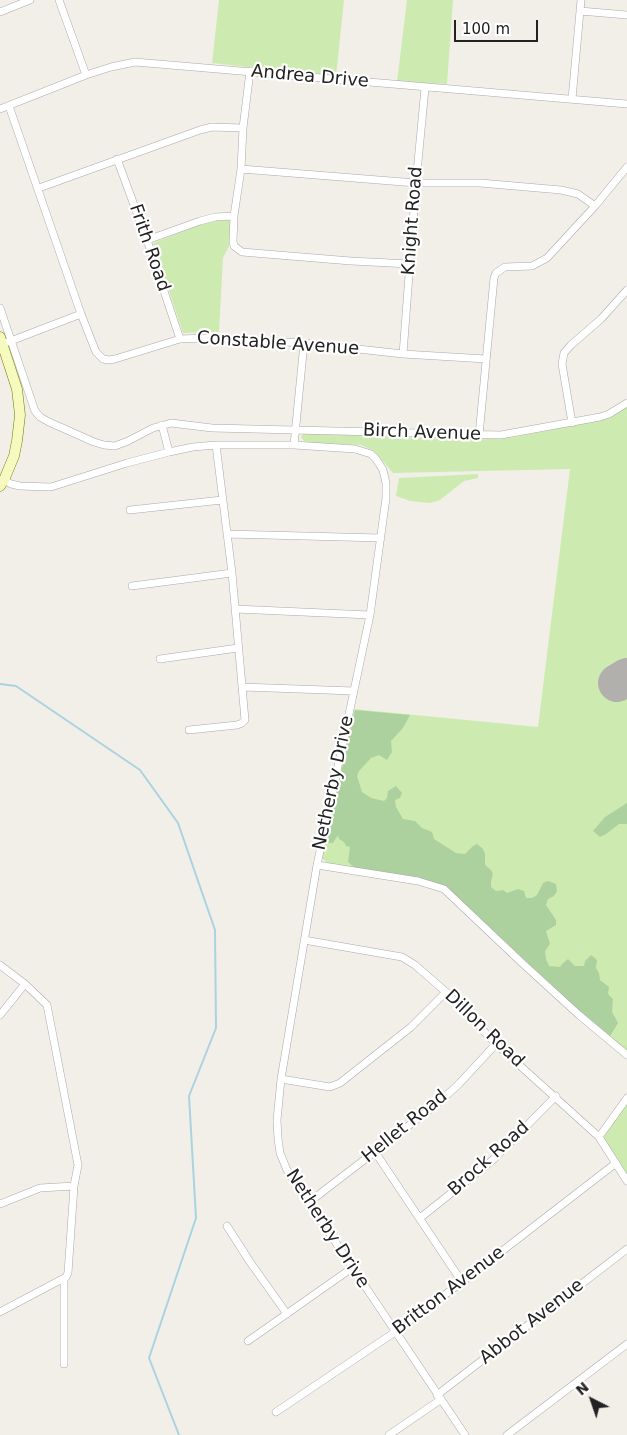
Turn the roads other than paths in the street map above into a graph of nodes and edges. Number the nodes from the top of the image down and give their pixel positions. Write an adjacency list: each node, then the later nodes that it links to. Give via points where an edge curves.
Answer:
1 (30, 0): 5 (street)
2 (59, 0): 8 (street)
3 (581, 0): 4 (street)
4 (580, 11): 6 (street); 10 (street)
5 (0, 12)
6 (627, 15)
7 (250, 71): 8 (street, Andrea Drive, via 135,62); 9 (street, Andrea Drive); 14 (street)
8 (86, 75): 12 (street, Andrea Drive)
9 (425, 88): 10 (street, Andrea Drive); 18 (street, Knight Road)
10 (572, 99): 11 (street, Andrea Drive)
11 (627, 104)
12 (10, 106): 13 (street, Andrea Drive); 19 (street, Constable Avenue)
13 (0, 110)
14 (243, 128): 15 (street, via 212,127); 17 (street)
15 (117, 159): 19 (street); 22 (street, Frith Road)
16 (626, 169): 20 (street)
17 (241, 170): 18 (street); 21 (street)
18 (416, 183): 20 (street, via 480,183 561,190 578,194); 23 (street, Knight Road)
19 (39, 188): 26 (street, Constable Avenue)
20 (595, 206): 31 (street, via 547,258 532,266 505,267 496,273)
21 (234, 216): 22 (street, via 214,217); 23 (street, via 234,246 242,252)
22 (147, 240): 27 (street, Frith Road)
23 (410, 264): 30 (street, Knight Road)
24 (627, 290): 33 (street, via 564,353 562,364)
25 (0, 308): 28 (street)
26 (81, 314): 27 (street, Constable Avenue, via 96,352 109,360); 28 (street)
27 (180, 338): 29 (street, Constable Avenue)
28 (5, 340): 34 (street, via 34,411 49,422 94,442 115,446); 40 (main road, via 20,415 18,441)
29 (304, 343): 30 (street, Constable Avenue); 35 (street)
30 (403, 354): 31 (street, Constable Avenue)
31 (486, 359): 36 (street)
32 (627, 403): 33 (street, Birch Avenue, via 609,414)
33 (572, 423): 36 (street, Birch Avenue, via 511,434)
34 (162, 425): 35 (street, Birch Avenue, via 181,423 212,428); 39 (street)
35 (296, 430): 36 (street, Birch Avenue); 38 (street)
36 (479, 435)
37 (216, 445): 38 (street, Netherby Drive); 39 (street, Netherby Drive); 41 (street)
38 (294, 445): 44 (street, Netherby Drive, via 355,449 376,459 386,483)
39 (169, 452): 40 (street, Netherby Drive, via 51,487)
40 (2, 483)
41 (222, 500): 42 (street); 43 (street)
42 (130, 510)
43 (227, 534): 44 (street); 45 (street)
44 (381, 538): 48 (street, Netherby Drive)
45 (232, 573): 46 (street); 47 (street)
46 (132, 586)
47 (235, 609): 48 (street); 49 (street)
48 (370, 615): 52 (street, Netherby Drive)
49 (238, 648): 50 (street); 51 (street)
50 (160, 659)
51 (242, 687): 52 (street); 53 (street, via 244,722)
52 (354, 691): 54 (street, Netherby Drive)
53 (189, 730)
54 (317, 865): 55 (street, Netherby Drive); 61 (street, via 418,881 444,889 579,1015)
55 (304, 940): 58 (street, Dillon Road, via 406,958); 62 (street, Netherby Drive)
56 (0, 965): 57 (street)
57 (25, 984): 59 (street); 69 (street, via 47,1005 49,1012 78,1165)
58 (446, 992): 60 (street, Dillon Road); 62 (street, via 411,1027 340,1083 330,1087)
59 (0, 1016)
60 (496, 1044): 63 (street, Dillon Road); 66 (street, Hellet Road, via 457,1086)
61 (627, 1055)
62 (281, 1080): 70 (street, Netherby Drive, via 277,1120 280,1153)
63 (556, 1096): 65 (street, Dillon Road); 72 (street, Brock Road, via 494,1159)
64 (627, 1098): 65 (street)
65 (599, 1137): 67 (street, Dillon Road)
66 (375, 1152): 70 (street, Hellet Road); 72 (street)
67 (616, 1163): 68 (street, Dillon Road); 77 (street, Britton Avenue)
68 (627, 1180)
69 (74, 1186): 71 (street, via 40,1188); 76 (street, via 68,1273)
70 (308, 1203): 75 (street, Netherby Drive)
71 (0, 1204)
72 (420, 1218): 77 (street)
73 (227, 1226): 79 (street)
74 (627, 1249): 84 (street, Abbot Avenue)
75 (352, 1268): 79 (street); 80 (street, Netherby Drive)
76 (64, 1279): 78 (street); 83 (street)
77 (462, 1282): 80 (street, Britton Avenue)
78 (0, 1312)
79 (286, 1314): 81 (street)
80 (395, 1332): 84 (street, Netherby Drive); 85 (street, Britton Avenue)
81 (248, 1341)
82 (627, 1344): 88 (street)
83 (64, 1364)
84 (439, 1398): 86 (street, Abbot Avenue); 87 (street, Netherby Drive)
85 (276, 1412)
86 (389, 1435)
87 (465, 1435)
88 (507, 1435)

